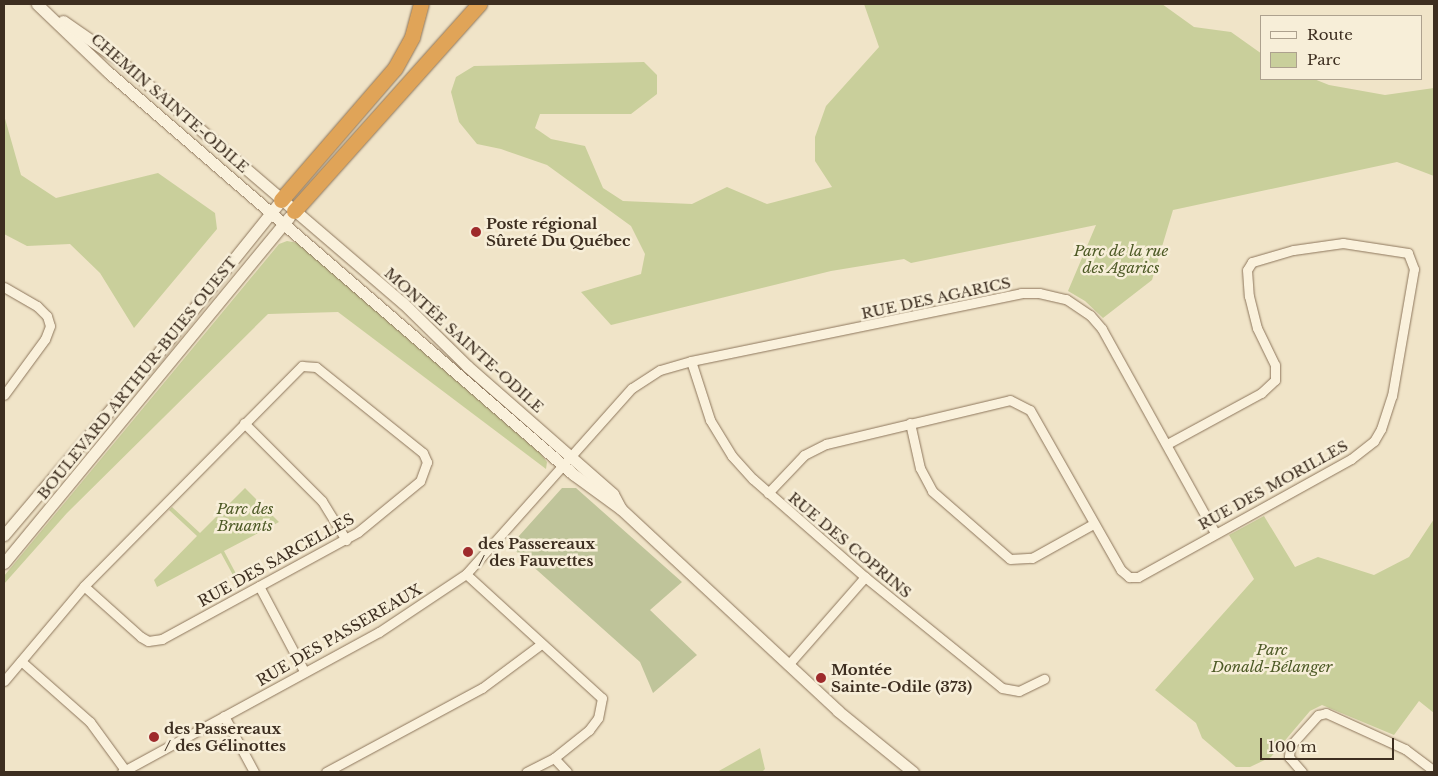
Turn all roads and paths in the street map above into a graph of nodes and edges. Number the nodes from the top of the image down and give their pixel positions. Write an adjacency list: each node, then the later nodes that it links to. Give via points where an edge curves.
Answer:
1 (38, 4): 4 (main road, CHEMIN SAINTE-ODILE, via 108,72); 4 (main road, CHEMIN SAINTE-ODILE, via 118,59)
2 (421, 4): 4 (highway, via 412,37 395,68)
3 (479, 4): 5 (highway)
4 (276, 205): 5 (main road, MONTÉE SAINTE-ODILE); 16 (main road, BOULEVARD ARTHUR-BUIES OUEST, via 159,352)
5 (290, 217): 12 (main road, MONTÉE SAINTE-ODILE, via 403,303); 18 (main road, BOULEVARD ARTHUR-BUIES OUEST)
6 (4, 287): 8 (street, via 37,306 47,316 50,326 45,339)
7 (691, 360): 11 (street, RUE DES AGARICS, via 1021,294 1053,295 1078,305 1102,329); 12 (street, RUE DES AGARICS, via 645,377); 13 (street, RUE DES COPRINS, via 701,397 721,440 743,470)
8 (4, 395)
9 (244, 423): 17 (street, via 322,501); 17 (street, RUE DES SARCELLES, via 302,366 309,365 316,367 423,453 427,462 420,482); 21 (street, RUE DES SARCELLES)
10 (910, 424): 13 (street, RUE DES MORILLES, via 814,449); 14 (street, RUE DES MORILLES, via 1003,400 1025,405); 14 (street, via 920,468 932,491 1010,559 1032,558)
11 (1167, 444): 15 (street, RUE DES AGARICS); 15 (street, RUE DES MORILLES, via 1261,393 1275,380 1275,365 1257,328 1249,296 1247,270 1252,262 1277,254 1343,243 1408,253 1414,269 1392,396 1374,440 1350,460)
12 (569, 462): 19 (street, RUE DES PASSEREAUX); 25 (main road, MONTÉE SAINTE-ODILE, via 613,494 621,509)
13 (768, 493): 20 (street, RUE DES COPRINS)
14 (1093, 524): 15 (street, RUE DES MORILLES, via 1121,570 1133,578)
15 (1215, 533)
16 (4, 535)
17 (346, 540): 22 (street, RUE DES SARCELLES)
18 (4, 563)
19 (466, 574): 23 (street); 26 (street, RUE DES PASSEREAUX, via 379,632)
20 (865, 577): 25 (street); 27 (street, RUE DES COPRINS, via 1002,688 1019,691)
21 (84, 586): 22 (street, RUE DES SARCELLES, via 142,637 155,641); 24 (street, RUE DES SARCELLES)
22 (259, 586): 26 (street)
23 (541, 644): 30 (street, via 602,698 598,718 589,730); 34 (street, via 482,688)
24 (21, 661): 28 (street, RUE DES SARCELLES); 31 (street, via 90,722)
25 (788, 665): 37 (main road, MONTÉE SAINTE-ODILE)
26 (304, 671): 29 (street, RUE DES PASSEREAUX)
27 (1044, 679)
28 (4, 681)
29 (224, 716): 31 (street, RUE DES PASSEREAUX); 33 (street)
30 (554, 758): 35 (street); 36 (street)
31 (124, 771)
32 (1434, 771): 38 (street, via 1405,749 1326,713 1318,715 1290,746 1289,757)
33 (254, 772)
34 (326, 772)
35 (526, 772)
36 (567, 772)
37 (914, 772)
38 (1302, 772)

